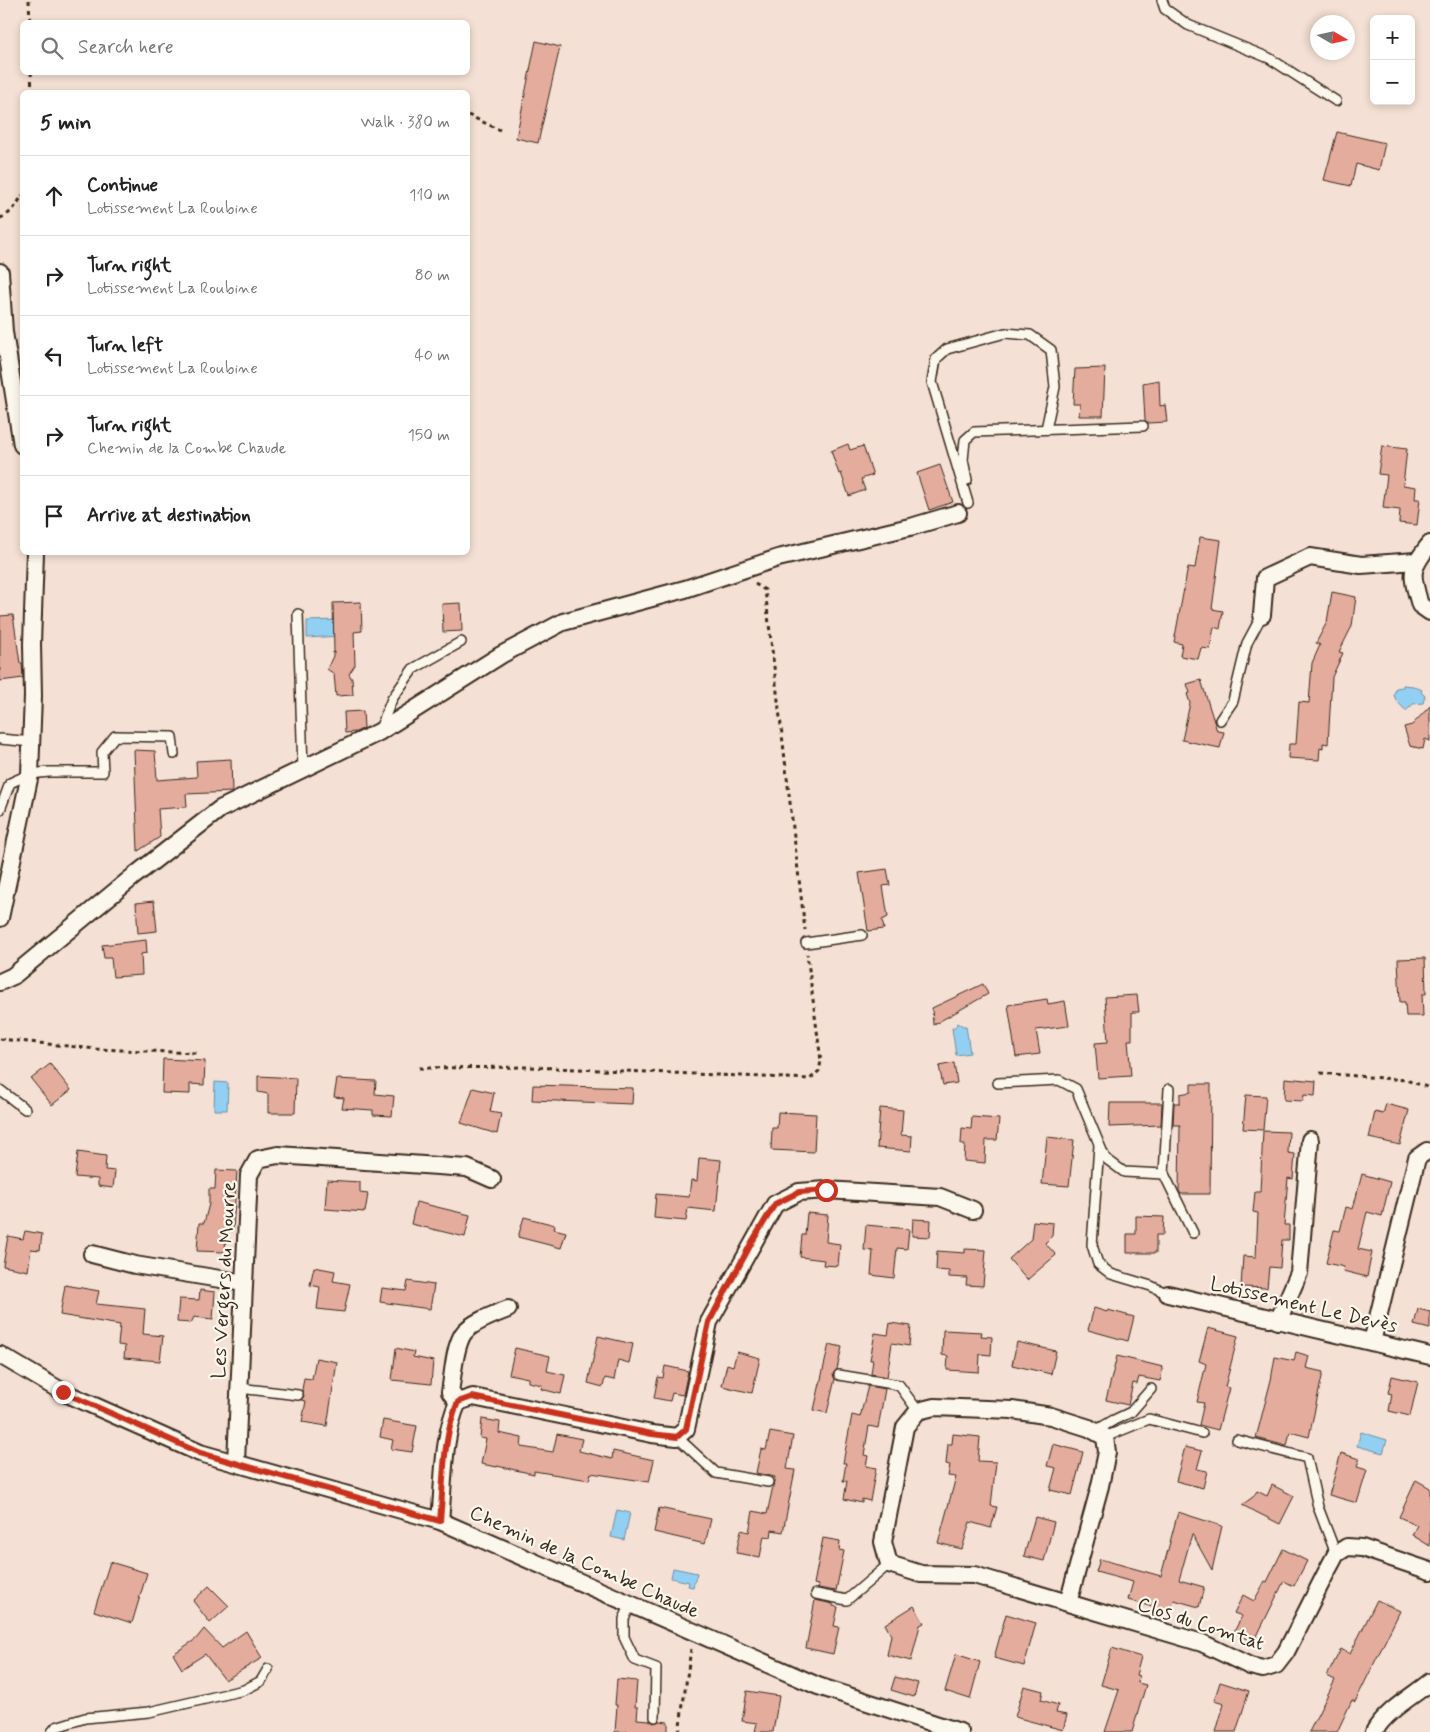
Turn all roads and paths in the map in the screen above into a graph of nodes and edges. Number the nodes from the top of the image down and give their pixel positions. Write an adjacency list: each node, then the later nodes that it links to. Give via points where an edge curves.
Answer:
1 (29, 0): 3 (path)
2 (1162, 0): 6 (lane, via 1166,9 1188,25 1269,58)
3 (30, 20)
4 (31, 75): 5 (path)
5 (32, 90)
6 (1336, 101)
7 (470, 116): 8 (path)
8 (500, 130)
9 (20, 200): 10 (path)
10 (0, 218)
11 (0, 272): 12 (street)
12 (2, 332): 15 (street)
13 (1143, 426): 14 (lane)
14 (1046, 429): 16 (lane, via 974,432 965,440 964,460 969,490); 16 (lane, via 1055,387 1051,350 1030,335 1005,333 947,348 936,359 932,382)
15 (20, 435)
16 (963, 508): 26 (street, via 914,526 778,558 685,589 562,622 501,655)
17 (1430, 544): 19 (street)
18 (36, 555): 28 (street)
19 (1416, 561): 21 (street, via 1412,578 1420,605); 23 (street, via 1361,564 1310,557 1265,578)
20 (747, 585): 35 (path, via 755,584 765,590)
21 (1430, 612)
22 (298, 614): 30 (lane)
23 (1262, 615): 25 (lane, via 1246,642 1233,701)
24 (461, 642): 26 (lane, via 412,669 392,699)
25 (1220, 720)
26 (379, 732): 30 (street)
27 (0, 739): 28 (lane)
28 (32, 742): 31 (street)
29 (174, 754): 31 (lane, via 172,737 115,736 102,752 103,772)
30 (303, 770): 36 (street, via 220,809 13,976)
31 (30, 774): 32 (lane, via 10,783); 33 (street)
32 (0, 810)
33 (0, 918)
34 (862, 935): 35 (lane)
35 (806, 943): 39 (path, via 821,1061 819,1070 810,1079 531,1066)
36 (0, 982)
37 (0, 1039): 38 (path, via 96,1049)
38 (196, 1053)
39 (419, 1068)
40 (1320, 1073): 42 (path, via 1406,1080)
41 (998, 1083): 47 (lane, via 1059,1080 1076,1090)
42 (1430, 1088)
43 (1169, 1089): 49 (lane)
44 (0, 1090): 45 (lane)
45 (25, 1109)
46 (1310, 1140): 57 (street, via 1299,1273)
47 (1099, 1142): 49 (lane, via 1105,1158 1124,1172); 55 (lane, via 1092,1245 1098,1264 1111,1274)
48 (1427, 1151): 58 (street, via 1417,1158)
49 (1164, 1174): 52 (lane)
50 (492, 1179): 54 (street, Les Vergers du Mourre, via 467,1168 278,1156 258,1159 249,1175)
51 (973, 1210): 69 (street, via 940,1197 826,1190 799,1192 775,1204 709,1322 686,1429)
52 (1193, 1233)
53 (92, 1254): 54 (street, via 135,1265)
54 (244, 1283): 62 (street, Les Vergers du Mourre)
55 (1168, 1294): 57 (street, Lotissement Le Devès)
56 (508, 1309): 65 (street, via 487,1316 464,1333 458,1346 450,1392)
57 (1278, 1321): 58 (street, Lotissement Le Devès)
58 (1372, 1342): 60 (street, Lotissement Le Devès)
59 (0, 1355): 71 (street, Chemin de la Combe Chaude, via 63,1392 200,1453)
60 (1430, 1356)
61 (839, 1374): 66 (lane, via 899,1385)
62 (239, 1388): 64 (lane); 71 (street, Les Vergers du Mourre)
63 (1151, 1389): 68 (lane, via 1132,1412 1114,1420)
64 (298, 1395)
65 (458, 1402): 69 (street, via 472,1397); 73 (street, via 451,1417)
66 (918, 1411): 68 (street, via 934,1407 1012,1410 1051,1416); 75 (street, via 905,1427 883,1542)
67 (1202, 1433): 68 (lane, via 1149,1419)
68 (1100, 1434): 78 (street, via 1107,1452)
69 (677, 1437): 72 (lane, via 716,1473)
70 (1237, 1440): 74 (lane, via 1307,1458 1318,1507)
71 (236, 1462): 73 (street, Chemin de la Combe Chaude)
72 (768, 1482)
73 (440, 1521): 79 (street, Chemin de la Combe Chaude)
74 (1336, 1554): 76 (street, via 1347,1547 1362,1548); 78 (street, Clos du Comtat, via 1286,1652 1276,1665 1263,1668 1250,1666 1202,1643)
75 (890, 1564): 77 (lane, via 847,1600); 78 (street, Clos du Comtat, via 921,1574 974,1575)
76 (1430, 1572)
77 (816, 1594)
78 (1068, 1603)
79 (631, 1604): 80 (street, Chemin de la Combe Chaude); 83 (lane, via 624,1619 624,1637 635,1660 656,1668)
80 (694, 1632): 85 (path); 86 (street, Chemin de la Combe Chaude, via 818,1686)
81 (268, 1670): 84 (lane, via 261,1681 244,1690 149,1712 85,1718 56,1727)
82 (1430, 1682): 87 (street, via 1390,1712)
83 (655, 1717)
84 (52, 1732)
85 (679, 1732)
86 (960, 1732)
87 (1374, 1732)

